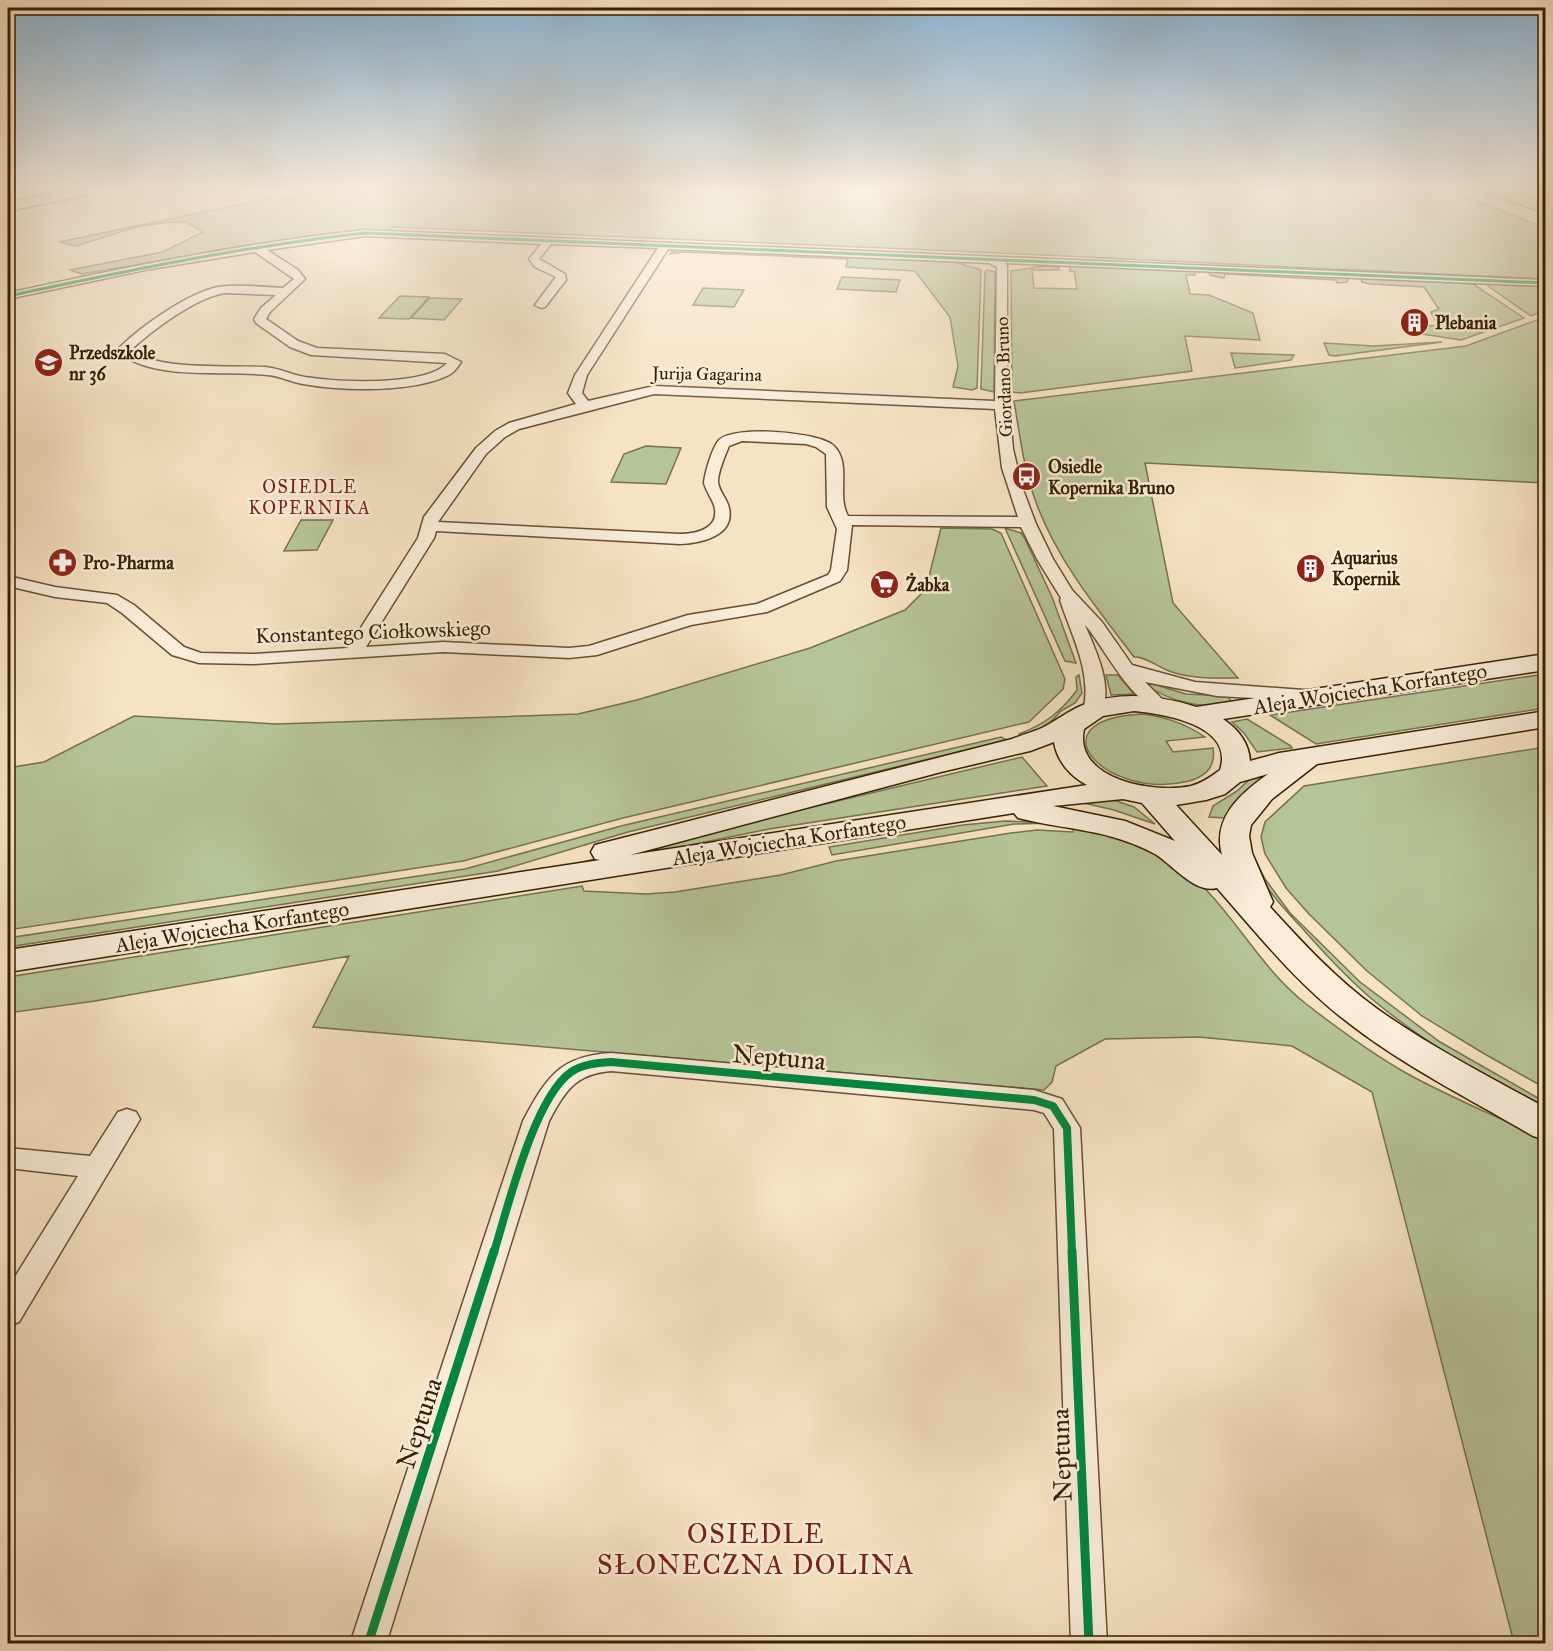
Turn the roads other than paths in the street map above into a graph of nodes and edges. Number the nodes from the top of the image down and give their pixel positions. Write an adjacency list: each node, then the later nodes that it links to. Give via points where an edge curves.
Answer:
1 (161, 265): 9 (street)
2 (284, 265): 8 (street, via 300,279)
3 (540, 265): 10 (street, via 561,276)
4 (652, 265): 12 (street, via 581,375 575,393)
5 (1000, 265): 11 (street, Giordano Bruno)
6 (1095, 265): 7 (street)
7 (1545, 283)
8 (286, 292): 8 (street, via 229,290 203,295 124,350 131,357 158,365 265,371 304,380 374,384 406,383 436,375 449,370 454,362 445,358 315,352 294,345 260,319)
9 (8, 296)
10 (541, 305)
11 (1002, 405): 12 (street, Jurija Gagarina, via 674,390 637,393); 14 (street, Giordano Bruno, via 1008,460)
12 (585, 406): 15 (street, Jurija Gagarina, via 527,421 500,434 475,459 432,516)
13 (843, 521): 14 (street); 15 (street, via 835,507 835,458 826,446 805,440 744,437 726,441 722,446 711,479 722,517 708,536 680,539); 18 (street, Konstantego Ciołkowskiego, via 839,570 834,578 749,612 688,620 591,651 453,647)
14 (1028, 522): 17 (street, Giordano Bruno)
15 (430, 526): 18 (street, Jurija Gagarina, via 417,554)
16 (8, 581): 18 (street, Konstantego Ciołkowskiego, via 111,599 178,651 199,658)
17 (1066, 593): 20 (street, Giordano Bruno, via 1096,626); 23 (street, Giordano Bruno, via 1095,685 1096,703)
18 (353, 653)
19 (1545, 662): 21 (main road, Aleja Wojciecha Korfantego)
20 (1124, 669): 21 (street, via 1181,687 1234,693); 22 (street, Giordano Bruno)
21 (1329, 695): 24 (main road, Aleja Wojciecha Korfantego)
22 (1158, 704): 23 (main road, Aleja Wojciecha Korfantego, via 1111,705); 24 (main road, Aleja Wojciecha Korfantego)
23 (1085, 715): 28 (main road, via 1068,732 1068,748 1078,764 1097,778); 31 (main road, Aleja Wojciecha Korfantego, via 1020,746)
24 (1195, 715): 27 (main road, via 1228,737 1237,764)
25 (1545, 719): 26 (main road)
26 (1310, 756): 27 (main road); 32 (main road, via 1273,783 1244,810 1236,824 1237,851)
27 (1230, 776): 29 (main road, via 1216,787)
28 (1137, 793): 29 (main road, Aleja Wojciecha Korfantego); 30 (main road, Aleja Wojciecha Korfantego, via 1062,795); 32 (main road)
29 (1195, 794): 32 (main road, via 1198,814)
30 (962, 812): 31 (main road, Aleja Wojciecha Korfantego); 32 (main road, via 1067,816 1122,830 1163,846)
31 (456, 891): 33 (main road, Aleja Wojciecha Korfantego)
32 (1265, 922): 35 (main road, via 1298,959 1364,1016 1412,1049)
33 (8, 961)
34 (127, 1119): 37 (street)
35 (1545, 1126)
36 (8, 1158): 37 (street)
37 (98, 1167): 38 (street)
38 (8, 1313)
39 (368, 1644): 40 (street, Neptuna, via 536,1120 564,1076 580,1066 611,1062 1034,1100 1053,1106 1066,1128)
40 (1089, 1644)

